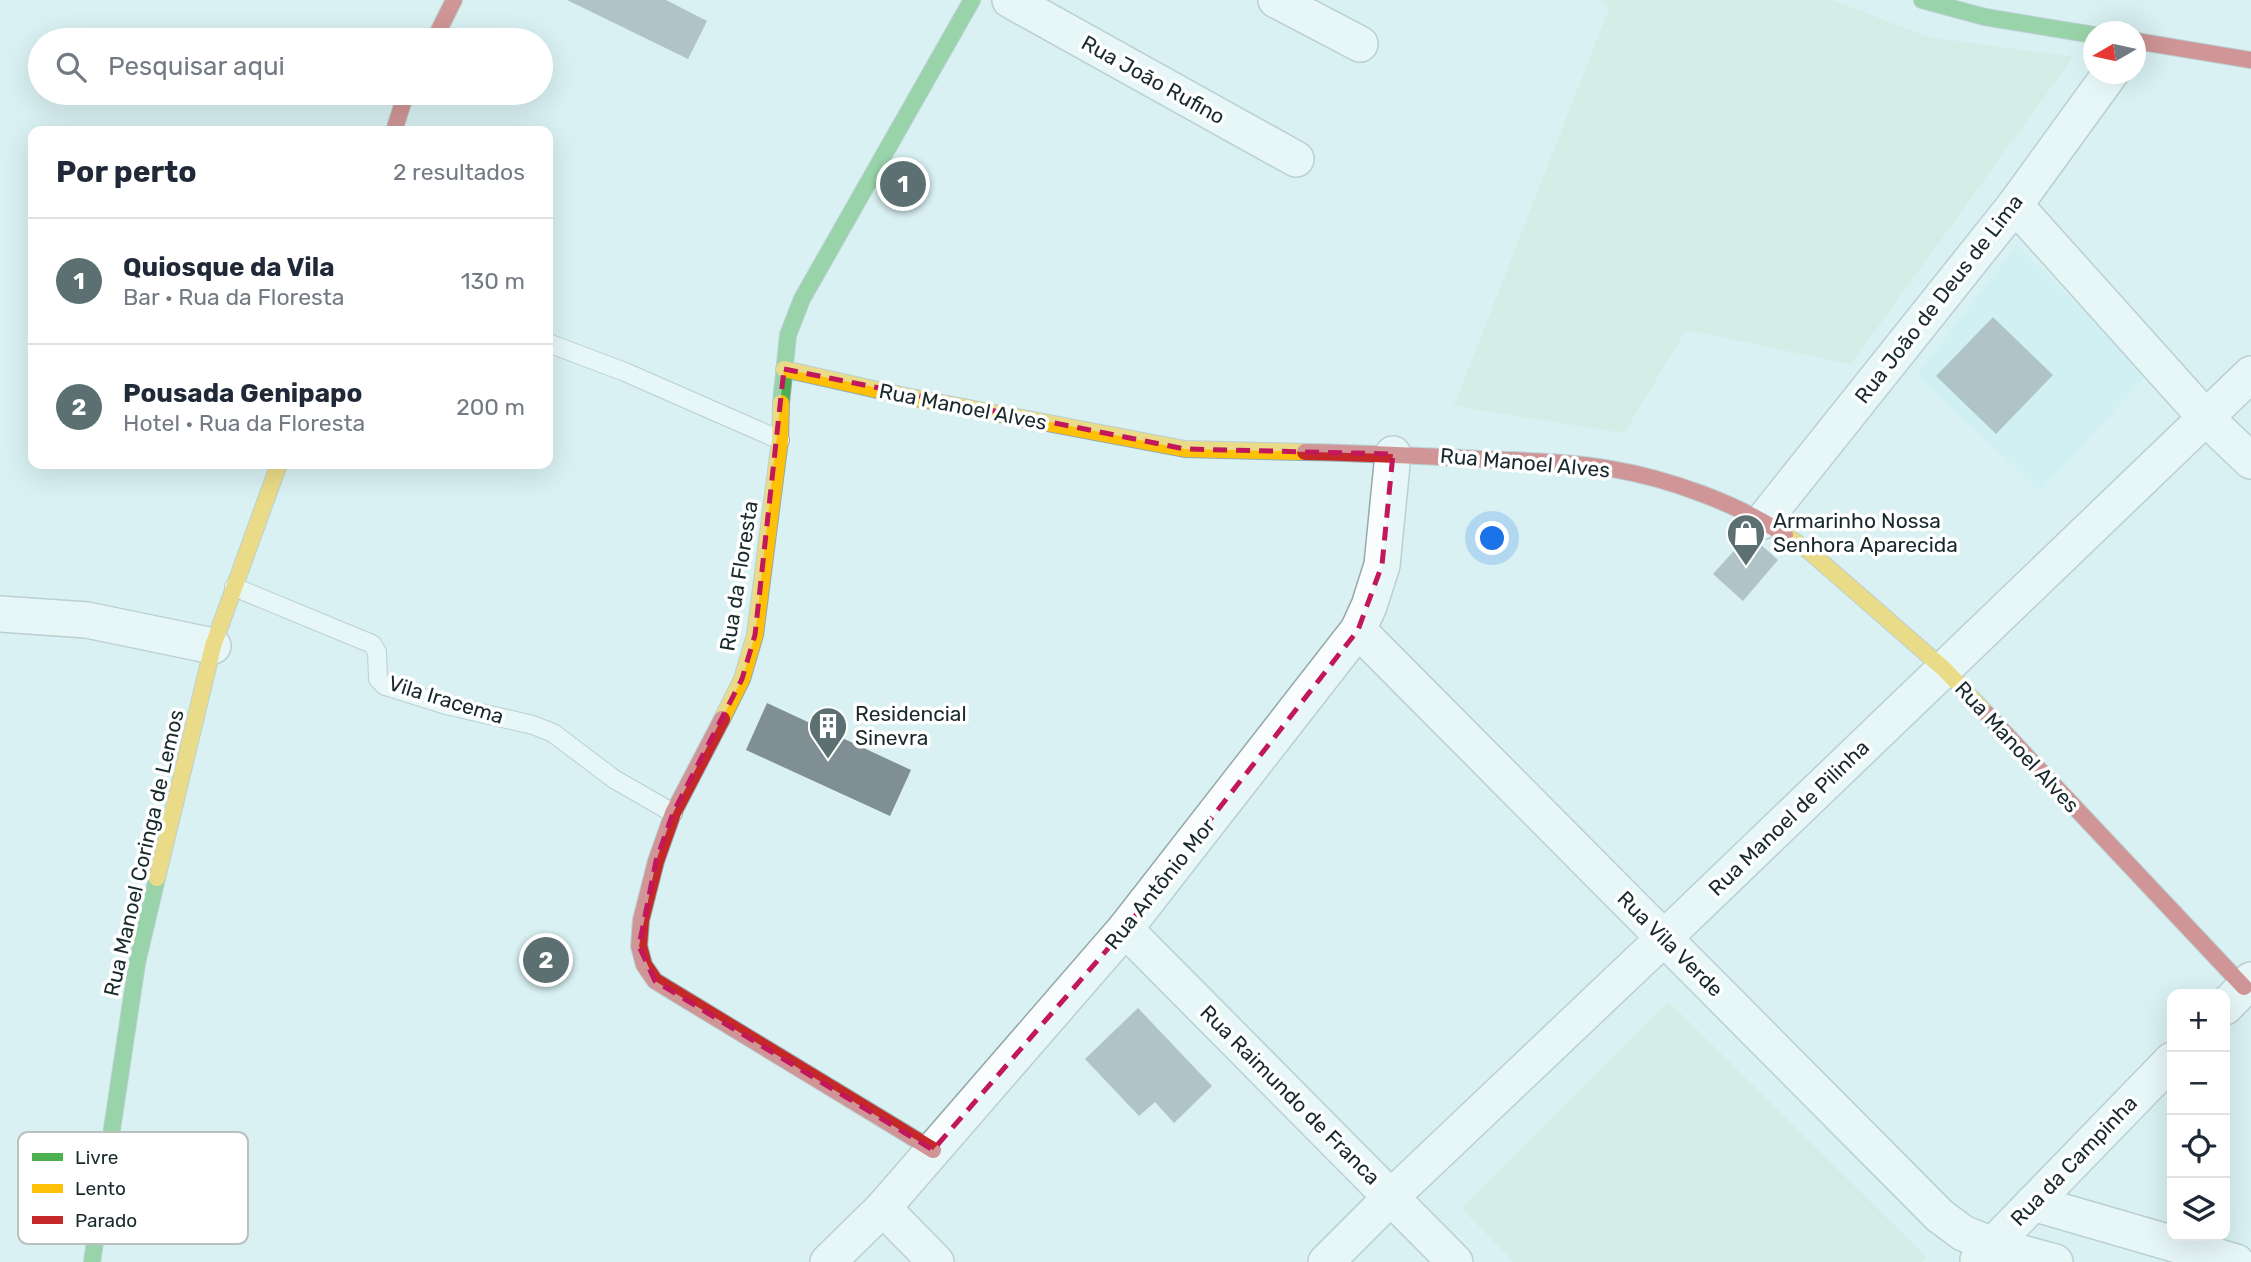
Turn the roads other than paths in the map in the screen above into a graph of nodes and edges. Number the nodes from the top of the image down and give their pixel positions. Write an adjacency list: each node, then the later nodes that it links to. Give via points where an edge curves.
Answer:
1 (454, 0): 6 (street)
2 (972, 0): 17 (street, Rua da Floresta, via 802,299 788,335)
3 (1010, 0): 14 (street, Rua João Rufino)
4 (1276, 0): 9 (street)
5 (1922, 0): 7 (street, via 2010,22)
6 (440, 28)
7 (2083, 33)
8 (2146, 43): 10 (street)
9 (1360, 44)
10 (2250, 59)
11 (2103, 84): 15 (street, Rua João de Deus de Lima)
12 (403, 105): 13 (street)
13 (396, 126)
14 (1296, 159)
15 (2015, 205): 19 (street); 24 (street, Rua João de Deus de Lima)
16 (553, 345): 20 (lane)
17 (784, 369): 20 (street, Rua da Floresta); 21 (street, Rua Manoel Alves, via 1185,449)
18 (2251, 374): 19 (street, Rua Manoel de Pilinha)
19 (2206, 418): 22 (street); 29 (street, Rua Manoel de Pilinha)
20 (780, 440): 30 (street, Rua da Floresta, via 755,635 742,679)
21 (1393, 454): 24 (street, Rua Manoel Alves, via 1612,469 1661,480); 27 (street, Rua Antônio Mor, via 1382,565)
22 (2251, 461)
23 (277, 469): 25 (street, Rua Manoel Coringa de Lemos)
24 (1763, 521): 29 (street, Rua Manoel Alves, via 1809,551)
25 (234, 587): 28 (street, Rua Manoel Coringa de Lemos); 30 (lane, Vila Iracema, via 372,644 377,652 378,679 385,686 553,733 614,779)
26 (0, 614): 28 (street, via 87,620)
27 (1358, 630): 31 (street, Rua Antônio Mor); 32 (street, Rua Vila Verde)
28 (214, 646): 35 (street, Rua Manoel Coringa de Lemos, via 137,963)
29 (1944, 669): 32 (street, Rua Manoel de Pilinha); 33 (street, Rua Manoel Alves)
30 (673, 813): 36 (street, Rua da Floresta, via 641,920 639,946 655,981)
31 (1125, 929): 36 (street, Rua Antônio Mor); 37 (street, Rua Raimundo de Franca)
32 (1664, 938): 37 (street, Rua Manoel de Pilinha); 41 (street, Rua Vila Verde, via 1940,1216)
33 (2240, 991)
34 (2167, 1065): 38 (street, Rua da Campinha)
35 (112, 1132)
36 (933, 1150): 39 (street, Rua Antônio Mor)
37 (1391, 1197): 45 (street, Rua Manoel de Pilinha); 46 (street, Rua Raimundo de Franca)
38 (2033, 1203): 41 (street, Rua da Campinha); 48 (street)
39 (883, 1208): 43 (street, Rua Antônio Mor); 44 (street)
40 (95, 1244): 42 (street, Rua Manoel Coringa de Lemos)
41 (1984, 1254): 47 (street, Rua Vila Verde)
42 (92, 1262)
43 (828, 1262)
44 (936, 1262)
45 (1326, 1262)
46 (1455, 1262)
47 (2054, 1262)
48 (2236, 1262)

